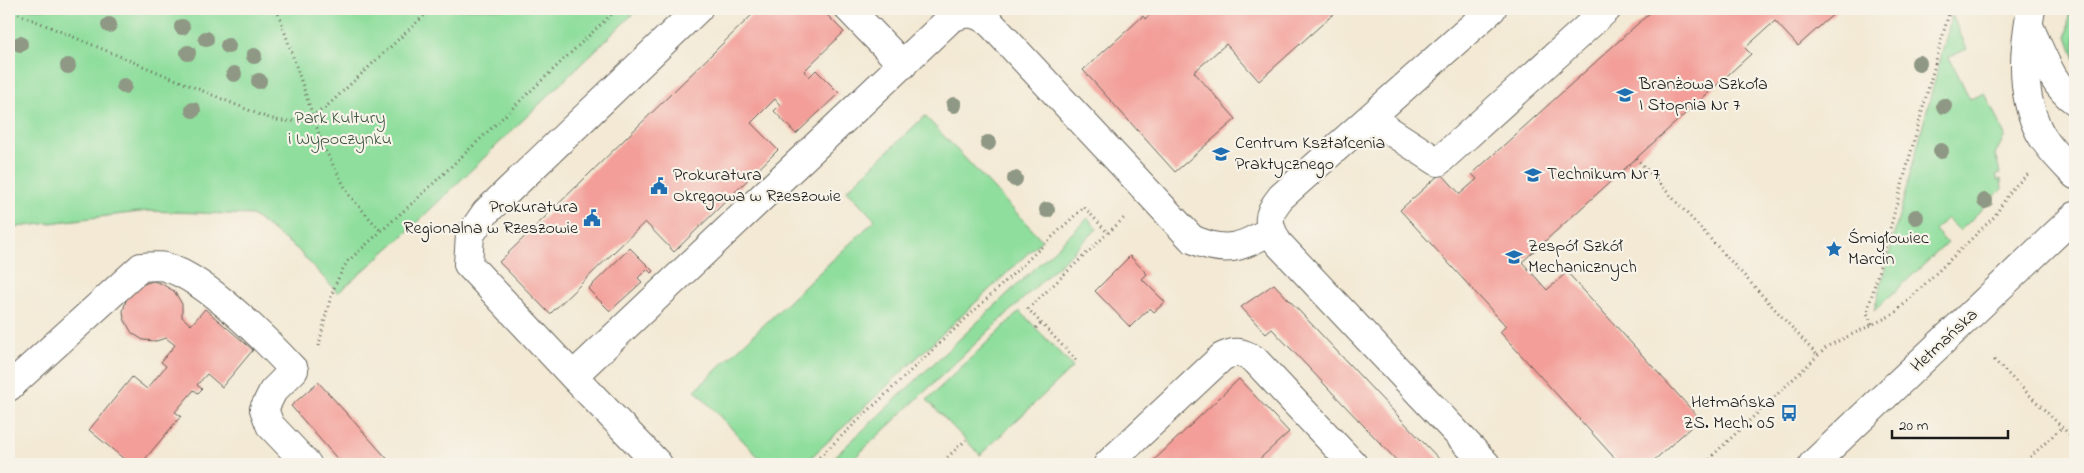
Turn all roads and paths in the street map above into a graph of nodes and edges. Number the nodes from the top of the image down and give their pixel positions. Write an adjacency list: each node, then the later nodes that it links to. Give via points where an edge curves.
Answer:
1 (277, 9): 14 (path)
2 (431, 9): 14 (path)
3 (617, 9): 21 (path, via 420,197)
4 (698, 9): 33 (street, via 486,212 470,235 468,264)
5 (850, 9): 12 (street)
6 (1492, 9): 15 (street)
7 (1607, 9): 15 (street, via 1438,162)
8 (1950, 9): 25 (path, via 1867,314)
9 (9, 10): 14 (path, via 278,122 290,123)
10 (1001, 17): 12 (street, via 959,15 949,20); 19 (street)
11 (2030, 17): 13 (street, via 2049,69); 17 (street, via 2025,85 2037,127 2052,151)
12 (903, 65): 33 (street)
13 (2075, 102)
14 (314, 116): 21 (path, via 322,146 349,195)
15 (1370, 118): 22 (street, via 1272,207)
16 (1636, 158): 29 (path)
17 (2075, 175)
18 (2026, 176): 25 (path, via 2012,189 1994,217 1894,314)
19 (1150, 194): 22 (street, via 1192,239 1213,248 1236,248); 23 (path)
20 (2075, 216): 46 (street, Hetmańska)
21 (380, 230): 32 (path, via 341,272 328,307 318,350 310,360)
22 (1271, 230): 44 (street, via 1278,243)
23 (1108, 233): 24 (path, via 1028,310); 28 (path, via 1084,206)
24 (1041, 323): 26 (path); 30 (path)
25 (1872, 324): 29 (path, via 1828,346)
26 (1036, 328)
27 (926, 350): 28 (path)
28 (929, 354): 40 (path)
29 (1818, 356): 45 (path, via 1711,457)
30 (1076, 360)
31 (1994, 360): 35 (path)
32 (294, 370): 34 (street, via 259,334 188,276 163,266 141,267); 38 (street, via 273,391 264,408 270,425)
33 (573, 376): 39 (street)
34 (9, 387)
35 (2062, 426): 37 (path); 47 (path)
36 (966, 440): 41 (path)
37 (2075, 440)
38 (306, 464)
39 (658, 464)
40 (812, 464)
41 (940, 464)
42 (1108, 464): 43 (street, via 1222,357 1232,352 1243,353 1255,360)
43 (1354, 464)
44 (1486, 464)
45 (1708, 464)
46 (1813, 464)
47 (2022, 464)

